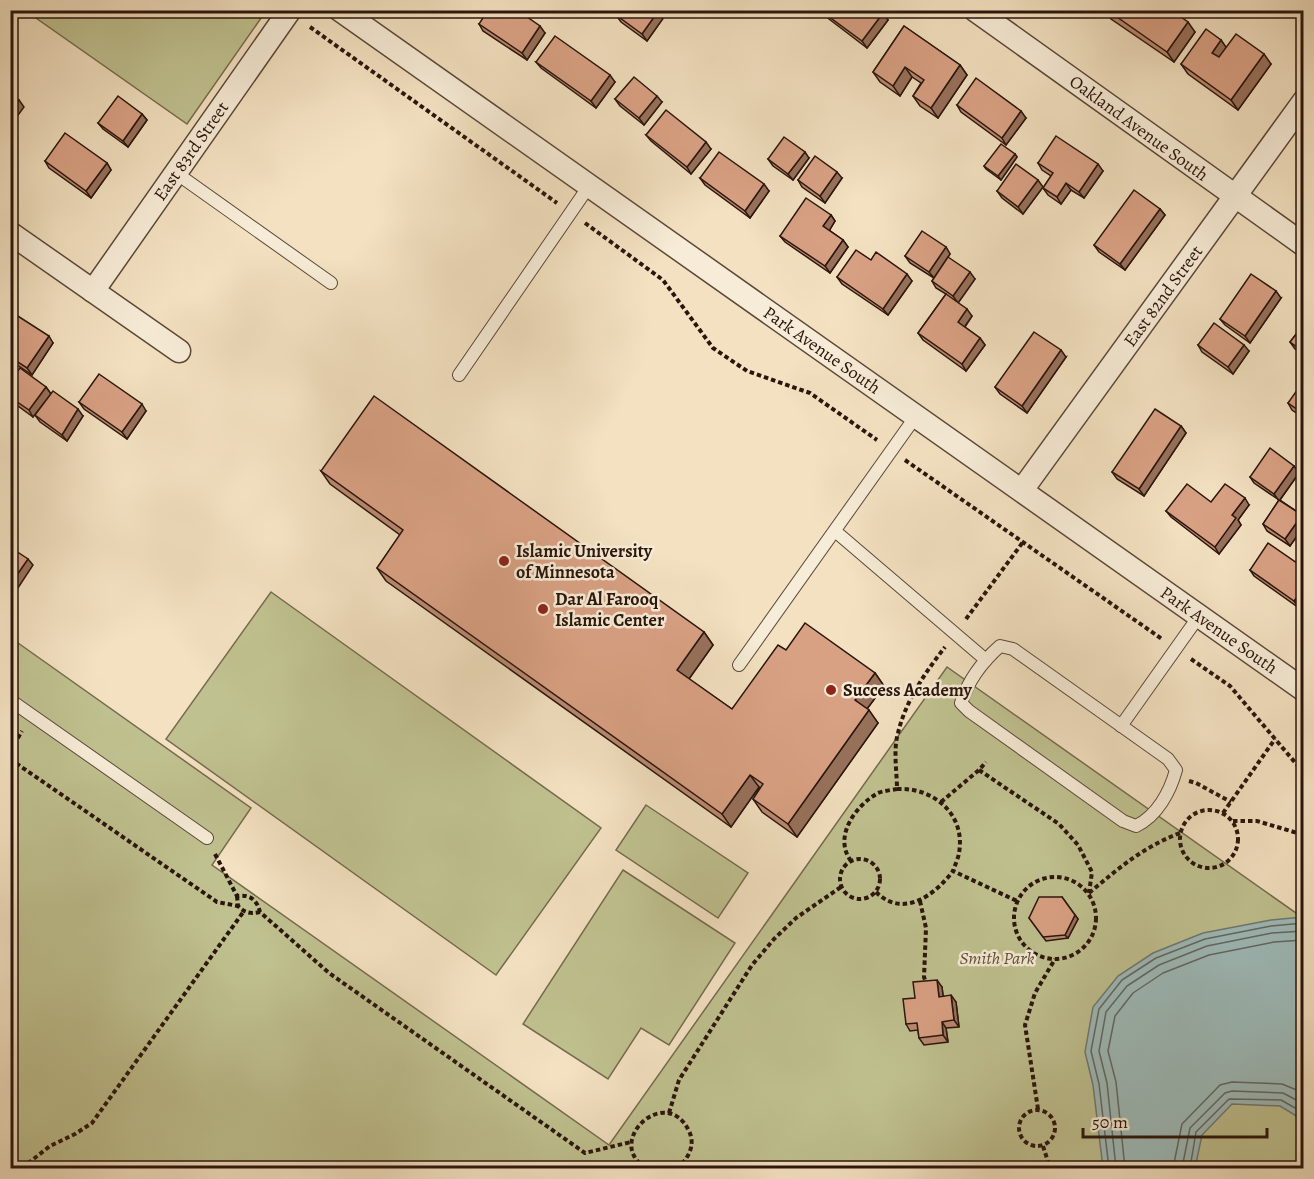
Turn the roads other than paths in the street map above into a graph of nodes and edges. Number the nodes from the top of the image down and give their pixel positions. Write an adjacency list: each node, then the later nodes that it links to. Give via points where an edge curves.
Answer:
1 (290, 10): 5 (street, East 83rd Street)
2 (340, 10): 6 (street, Park Avenue South)
3 (975, 10): 7 (street, Oakland Avenue South)
4 (1304, 101): 7 (street, East 82nd Street)
5 (176, 173): 10 (lane); 11 (street, East 83rd Street)
6 (590, 186): 13 (lane); 14 (street, Park Avenue South)
7 (1235, 197): 9 (street, Oakland Avenue South); 15 (street, East 82nd Street)
8 (10, 232): 11 (street)
9 (1304, 245)
10 (331, 283)
11 (93, 291): 12 (street)
12 (179, 351)
13 (459, 375)
14 (916, 416): 15 (street, Park Avenue South); 16 (lane)
15 (1022, 490): 17 (street, Park Avenue South)
16 (835, 531): 18 (lane); 19 (lane)
17 (1199, 616): 20 (street, Park Avenue South); 22 (lane)
18 (986, 660): 22 (lane, via 1000,646 1012,649); 22 (lane, via 961,703 1123,821 1136,826 1148,820 1172,787 1176,770 1168,759)
19 (739, 665)
20 (1304, 690)
21 (10, 700): 23 (lane)
22 (1121, 726)
23 (207, 838)

